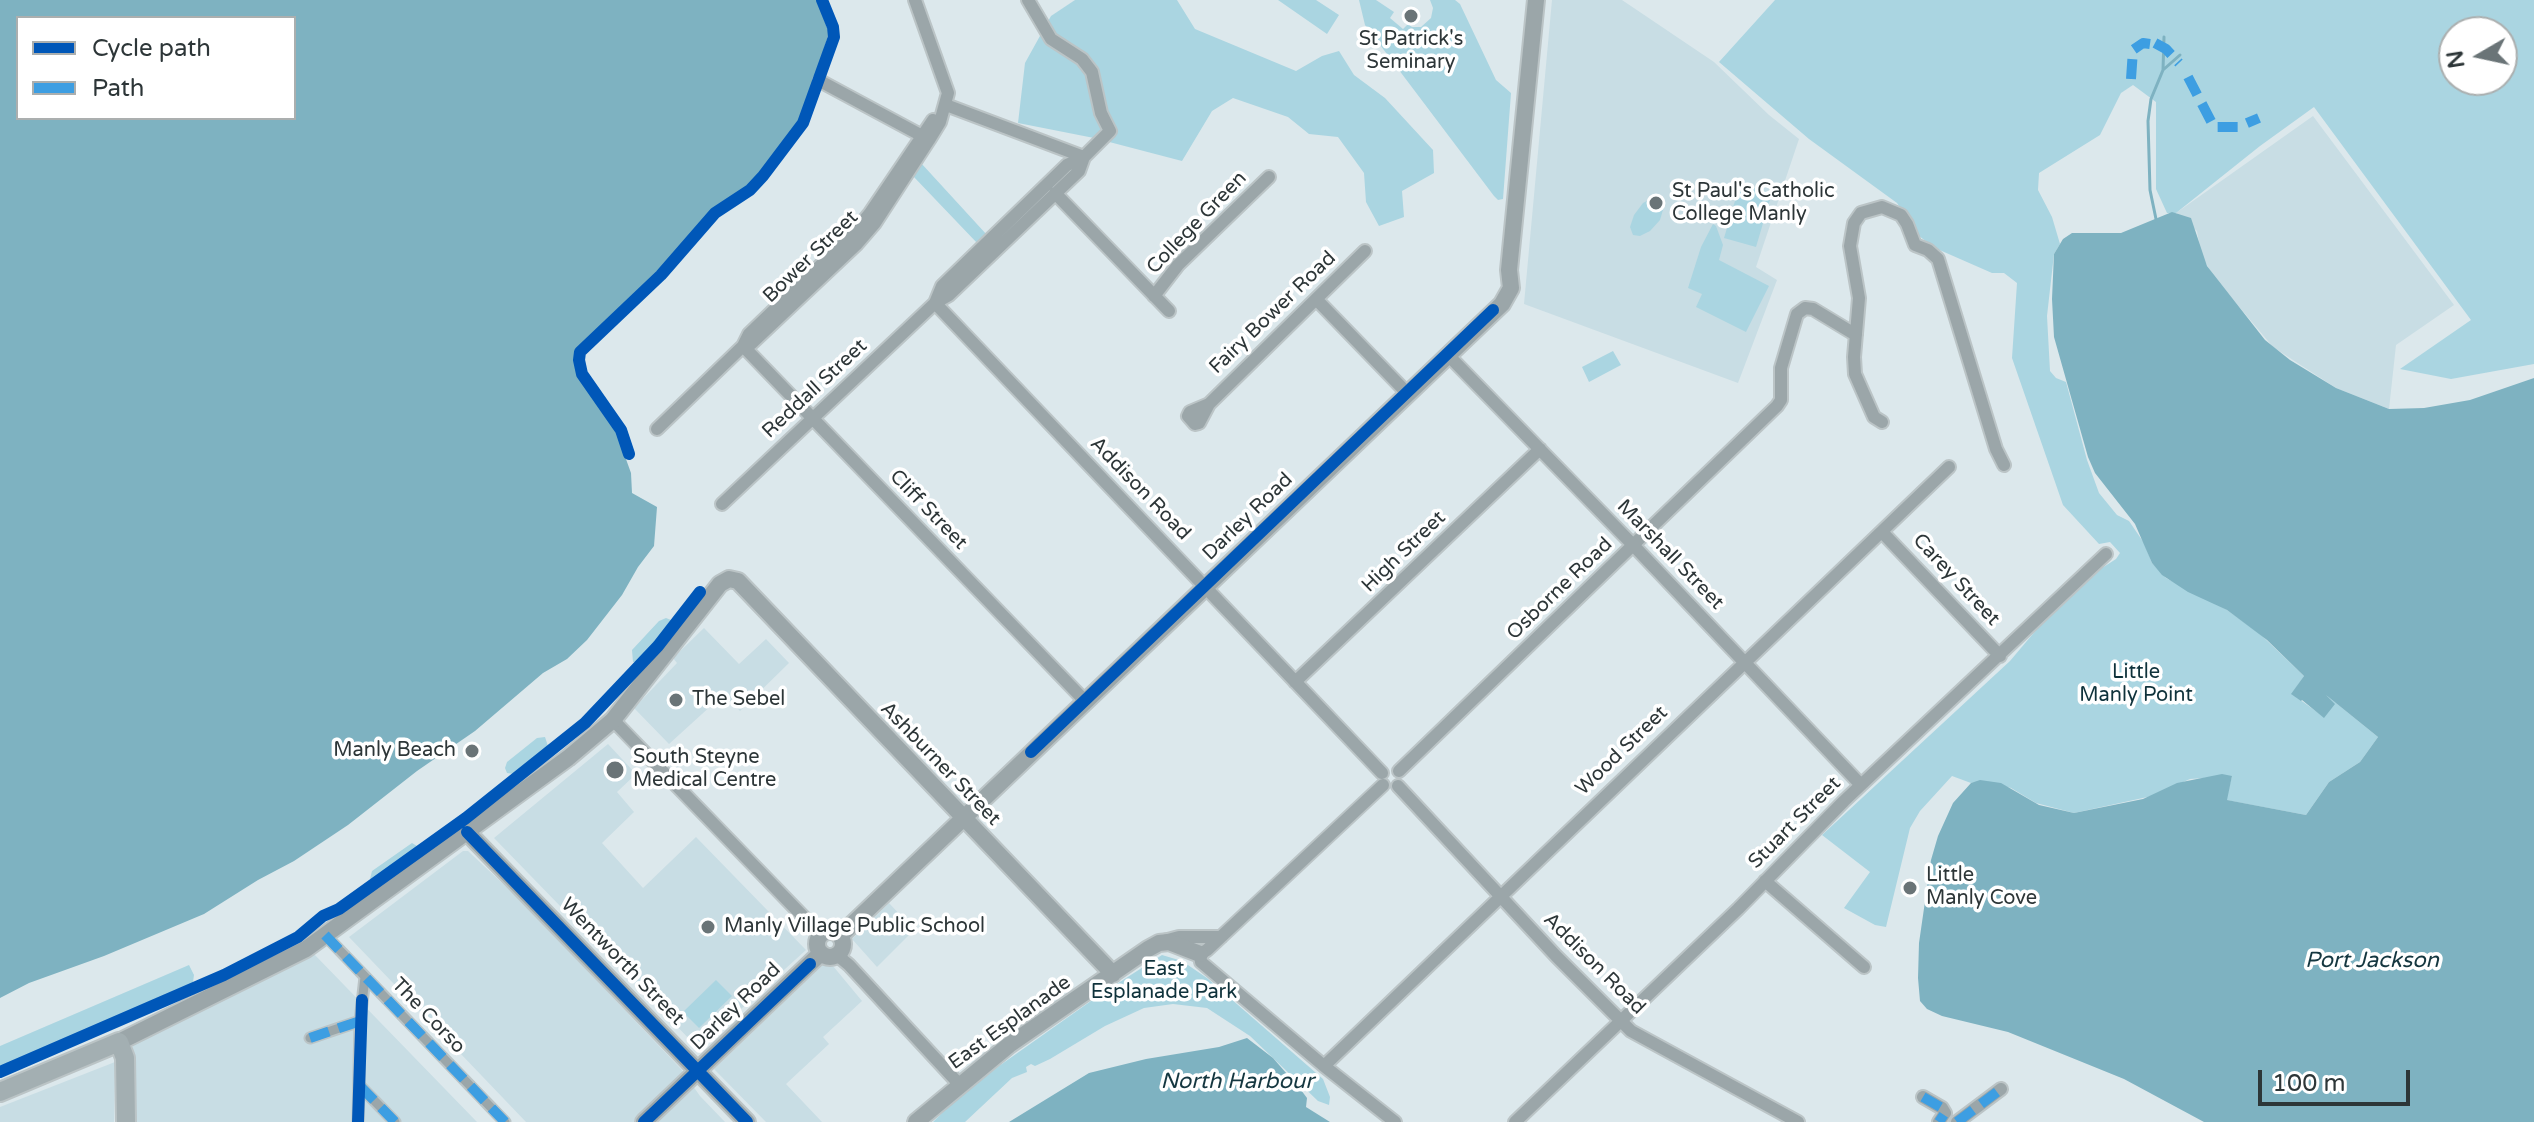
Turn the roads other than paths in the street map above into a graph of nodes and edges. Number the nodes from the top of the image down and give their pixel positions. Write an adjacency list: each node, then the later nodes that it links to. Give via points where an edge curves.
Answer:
1 (915, 0): 5 (street, via 947,82)
2 (1028, 0): 7 (street, Reddall Street, via 1051,39 1092,72 1110,131)
3 (1536, 0): 17 (street, Darley Road, via 1509,270 1493,310)
4 (820, 81): 6 (street)
5 (946, 105): 6 (street, Bower Street); 7 (street)
6 (925, 138): 16 (street, Bower Street, via 861,225 749,334)
7 (1084, 157): 9 (street, Reddall Street, via 1079,171); 13 (street, Reddall Street, via 1073,160 942,286)
8 (1269, 177): 11 (street, College Green, via 1178,265)
9 (1055, 193): 11 (street); 13 (street, Reddall Street)
10 (1365, 251): 12 (street, Fairy Bower Road)
11 (1154, 296): 14 (street)
12 (1316, 299): 18 (street); 19 (street, Fairy Bower Road)
13 (935, 303): 20 (street, Reddall Street); 30 (street, Addison Road)
14 (1169, 311)
15 (1856, 335): 21 (street, via 1855,374 1874,417); 24 (street, via 1859,298 1851,233 1861,213 1891,209 1907,224 1915,245 1938,259); 28 (street, Osborne Road, via 1813,309 1797,314 1781,368 1781,400)
16 (743, 346): 20 (street, Cliff Street); 22 (street, Bower Street)
17 (1447, 354): 18 (street, Darley Road); 23 (street, Marshall Street)
18 (1407, 393): 30 (street, Darley Road)
19 (1209, 404)
20 (812, 420): 26 (street, Reddall Street); 34 (street, Cliff Street)
21 (1882, 422)
22 (657, 429)
23 (1540, 449): 28 (street, Marshall Street); 33 (street, High Street)
24 (2004, 465)
25 (1949, 467): 27 (street, Wood Street)
26 (722, 504)
27 (1882, 532): 31 (street, Carey Street); 32 (street, Wood Street)
28 (1634, 546): 32 (street, Marshall Street); 36 (street, Osborne Road)
29 (2106, 554): 31 (street, Stuart Street)
30 (1205, 586): 33 (street, Addison Road); 34 (street, Darley Road)
31 (2000, 656): 38 (street, Stuart Street)
32 (1745, 663): 38 (street, Marshall Street); 43 (street, Wood Street)
33 (1295, 682): 37 (street, Addison Road)
34 (1085, 701): 40 (street, Darley Road)
35 (613, 720): 40 (street, Ashburner Street, via 720,584 738,581); 41 (street); 45 (street)
36 (1399, 771): 37 (street, via 1390,768); 39 (street)
37 (1382, 779): 39 (street, via 1390,789); 47 (street)
38 (1861, 785): 42 (street, Stuart Street)
39 (1398, 786): 43 (street, Addison Road)
40 (962, 817): 46 (street, Darley Road); 52 (street, Ashburner Street)
41 (467, 832): 44 (street); 59 (street, Wentworth Street)
42 (1765, 881): 51 (street); 55 (street, Stuart Street)
43 (1501, 896): 55 (street, Addison Road); 58 (street, Wood Street)
44 (325, 935): 53 (street, The Corso); 57 (street)
45 (821, 935): 46 (street, via 829,931); 49 (street, via 817,944)
46 (840, 936): 49 (street, via 843,946)
47 (1221, 937): 48 (street, via 1179,937); 50 (street)
48 (1159, 943): 50 (street); 52 (street, East Esplanade)
49 (829, 954): 59 (street, Darley Road); 60 (street, via 849,965)
50 (1200, 954): 58 (street, via 1201,962)
51 (1864, 967)
52 (1113, 974): 60 (street, East Esplanade)
53 (365, 977): 54 (street); 68 (street, The Corso)
54 (360, 1021): 56 (street); 61 (street)
55 (1621, 1021): 73 (street, Stuart Street); 74 (street, Addison Road)
56 (310, 1038)
57 (119, 1042): 63 (main road); 65 (main road, via 125,1058)
58 (1324, 1066): 72 (street)
59 (698, 1071): 69 (street, Darley Road); 70 (street, Wentworth Street)
60 (959, 1084): 71 (street, East Esplanade)
61 (360, 1086): 66 (street); 67 (street)
62 (2001, 1089): 76 (street)
63 (0, 1092)
64 (1923, 1097): 75 (street, via 1942,1108)
65 (126, 1122)
66 (358, 1122)
67 (395, 1122)
68 (505, 1122)
69 (644, 1122)
70 (747, 1122)
71 (916, 1122)
72 (1395, 1122)
73 (1515, 1122)
74 (1798, 1122)
75 (1939, 1122)
76 (1957, 1122)

